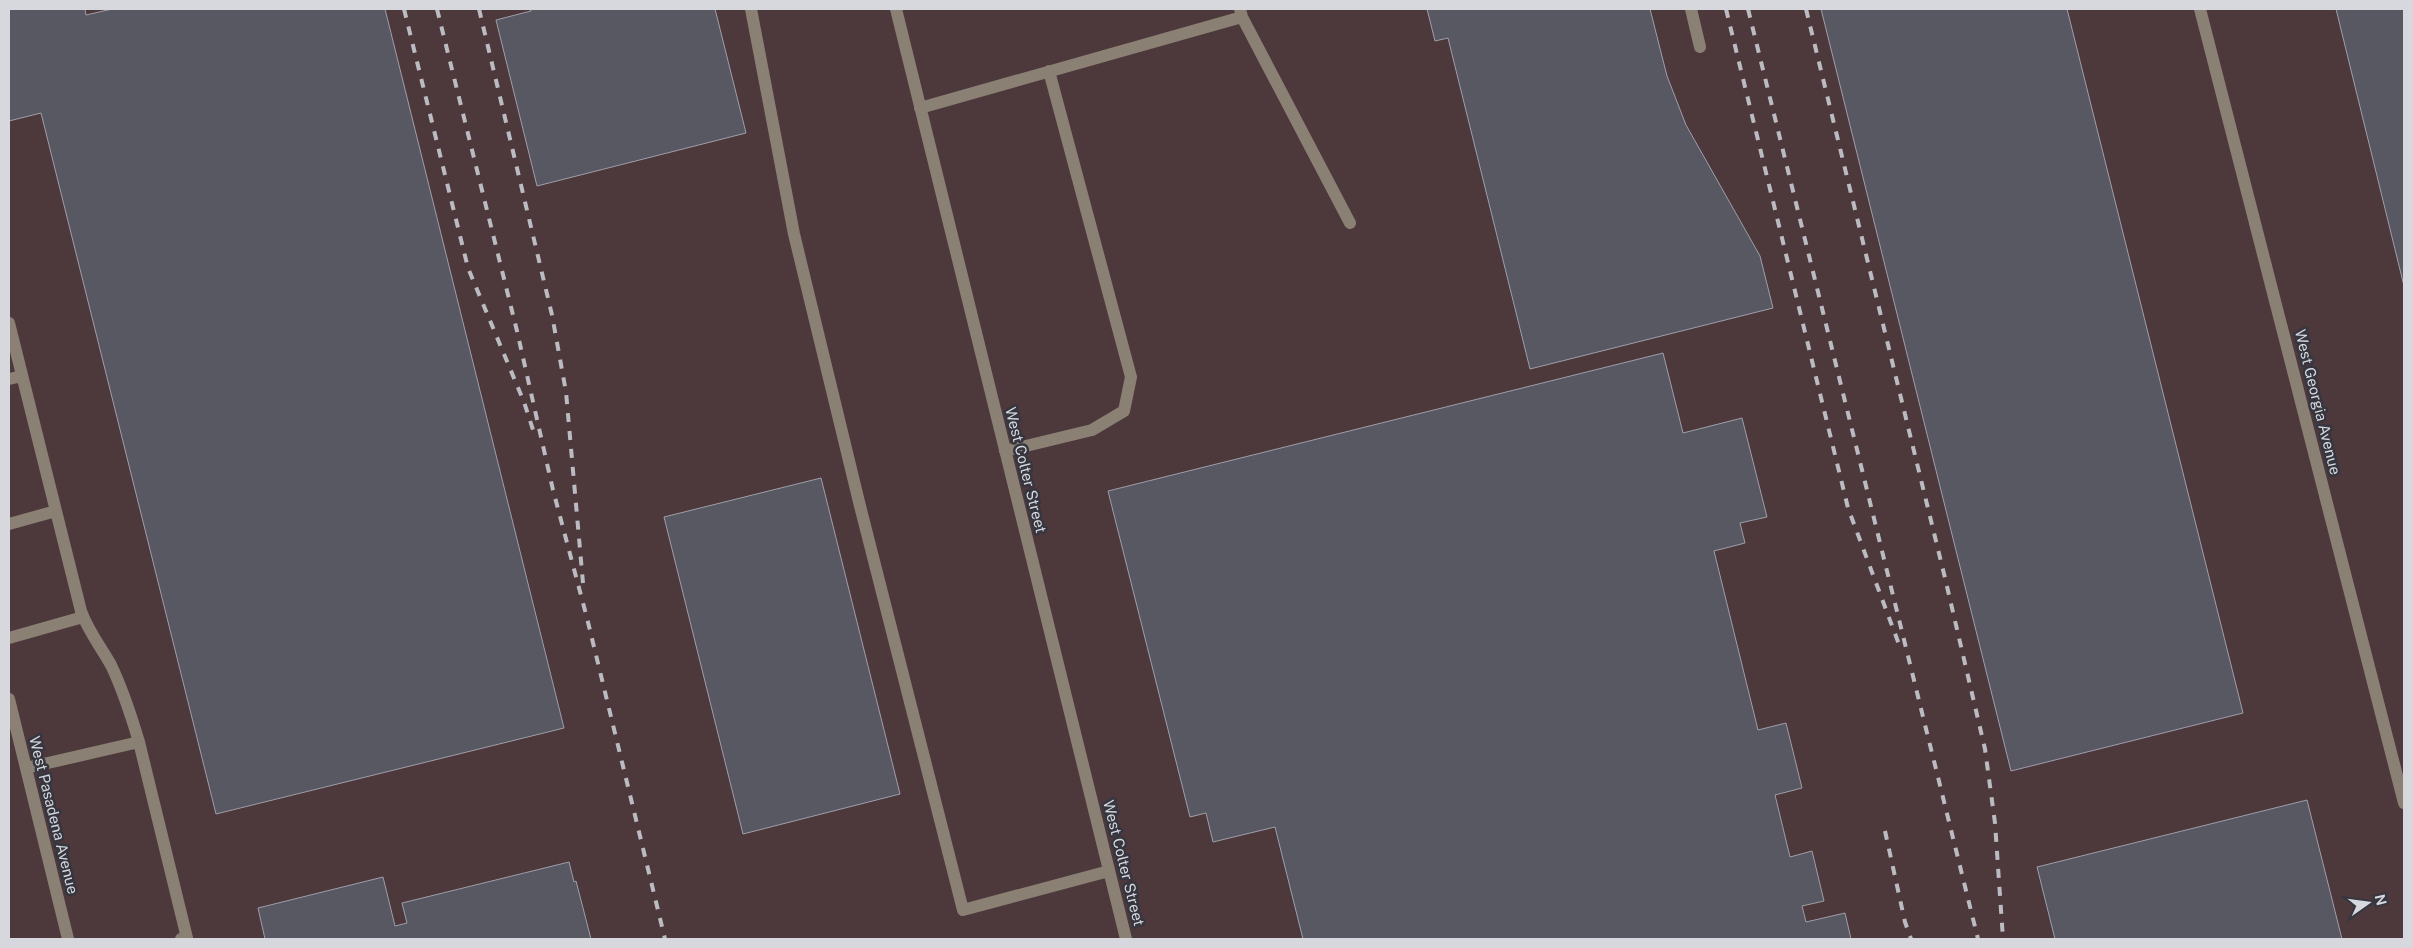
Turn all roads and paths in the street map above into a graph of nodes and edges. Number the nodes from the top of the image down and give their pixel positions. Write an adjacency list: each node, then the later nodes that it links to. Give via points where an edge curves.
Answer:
1 (751, 9): 22 (street, via 794,234 963,910)
2 (896, 9): 8 (street, West Colter Street)
3 (1690, 9): 6 (street)
4 (2200, 9): 21 (street, West Georgia Avenue)
5 (1241, 13): 7 (street); 9 (street)
6 (1700, 47)
7 (1048, 71): 8 (street); 13 (street, via 1131,376 1124,411 1092,430)
8 (920, 108): 13 (street, West Colter Street)
9 (1350, 223)
10 (9, 323): 11 (street)
11 (22, 376): 12 (street); 14 (street)
12 (9, 379)
13 (1005, 451): 22 (street, West Colter Street)
14 (56, 511): 15 (street); 16 (street)
15 (9, 524)
16 (83, 617): 17 (street); 19 (street, via 123,690)
17 (9, 638)
18 (9, 699): 20 (street, West Pasadena Avenue)
19 (139, 742): 20 (street); 24 (street, via 187,938)
20 (26, 768): 23 (street, West Pasadena Avenue)
21 (2404, 803)
22 (1109, 871): 25 (street, West Colter Street)
23 (68, 939)
24 (181, 939)
25 (1126, 939)

